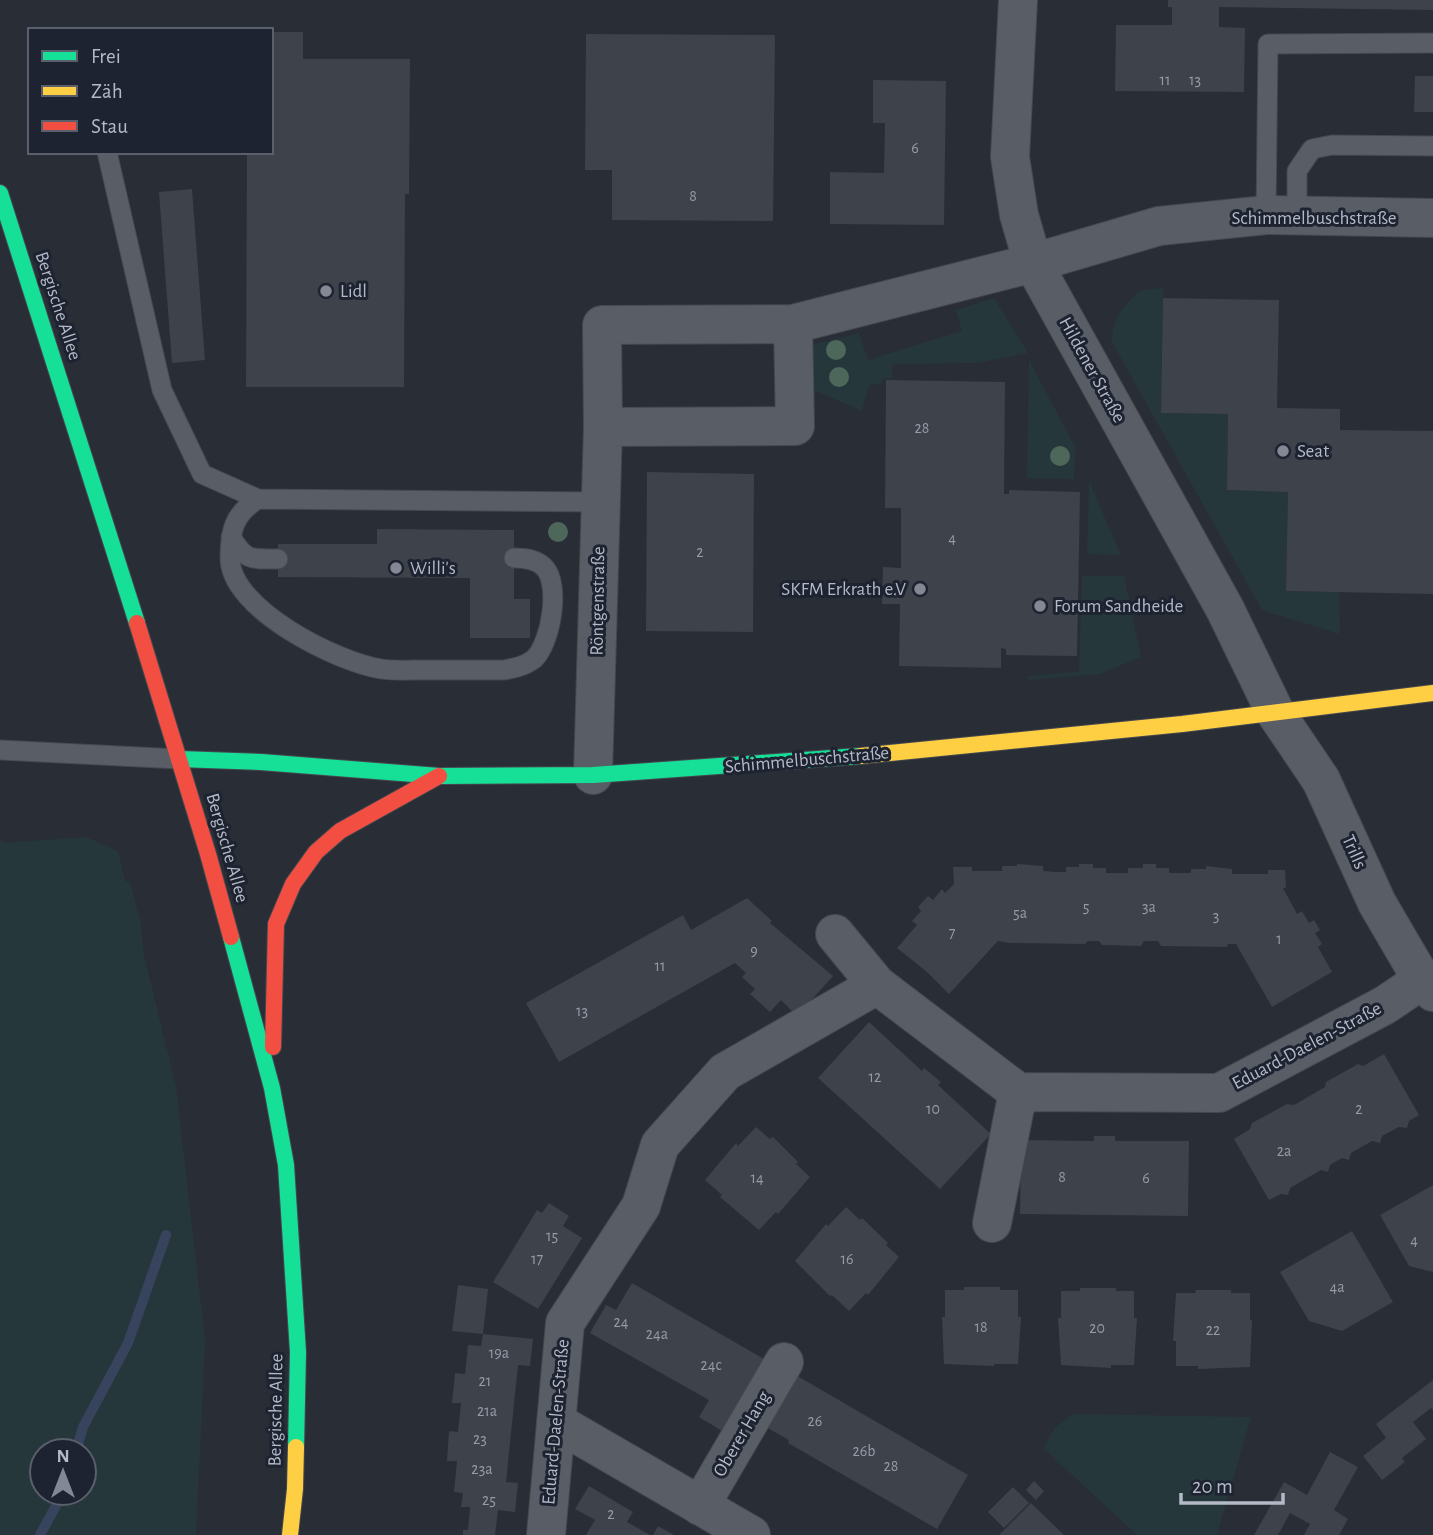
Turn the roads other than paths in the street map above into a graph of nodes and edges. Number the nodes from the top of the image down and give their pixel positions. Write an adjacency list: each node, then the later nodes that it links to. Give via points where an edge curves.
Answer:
1 (1018, 0): 8 (street, Hildener Straße, via 1010,158)
2 (1433, 43): 6 (lane, via 1268,44)
3 (1433, 146): 6 (lane, via 1332,145 1312,149 1297,171)
4 (107, 154): 11 (lane, via 162,390 202,474)
5 (0, 193): 19 (main road, Bergische Allee)
6 (1282, 215): 7 (street, Schimmelbuschstraße); 8 (street, Schimmelbuschstraße, via 1159,226)
7 (1433, 218)
8 (1033, 263): 9 (street, Röntgenstraße); 17 (street, Hildener Straße, via 1225,609)
9 (793, 324): 10 (street, Röntgenstraße, via 602,324); 10 (street, via 795,426)
10 (603, 426): 12 (street, Röntgenstraße)
11 (258, 499): 12 (lane); 13 (lane, via 244,508)
12 (601, 502): 20 (street, Röntgenstraße)
13 (231, 537): 14 (lane, via 229,561 235,582 255,605 323,649 384,670 504,670 534,659 550,631 550,576 529,558); 15 (lane, via 241,553 255,559)
14 (514, 558)
15 (278, 559)
16 (1433, 693): 17 (main road, Schimmelbuschstraße)
17 (1275, 712): 20 (main road, Schimmelbuschstraße, via 801,762); 24 (street, Trills, via 1321,780 1377,904)
18 (0, 750): 19 (lane)
19 (179, 760): 21 (main road, Schimmelbuschstraße); 25 (main road, Bergische Allee)
20 (593, 775): 21 (main road, Schimmelbuschstraße)
21 (439, 776): 25 (main road, via 340,831 316,852 293,884 276,924)
22 (835, 934): 23 (street)
23 (877, 985): 26 (street); 29 (street, Eduard-Daelen-Straße, via 725,1072 660,1145 641,1206 565,1323)
24 (1428, 986): 26 (street, Eduard-Daelen-Straße, via 1219,1093)
25 (272, 1088): 31 (main road, Bergische Allee, via 286,1165 298,1352)
26 (1018, 1092): 27 (street)
27 (992, 1223)
28 (784, 1362): 30 (street, Oberer Hang)
29 (556, 1422): 30 (street); 32 (street, Eduard-Daelen-Straße)
30 (700, 1506): 33 (street)
31 (290, 1535)
32 (546, 1535)
33 (751, 1535)

